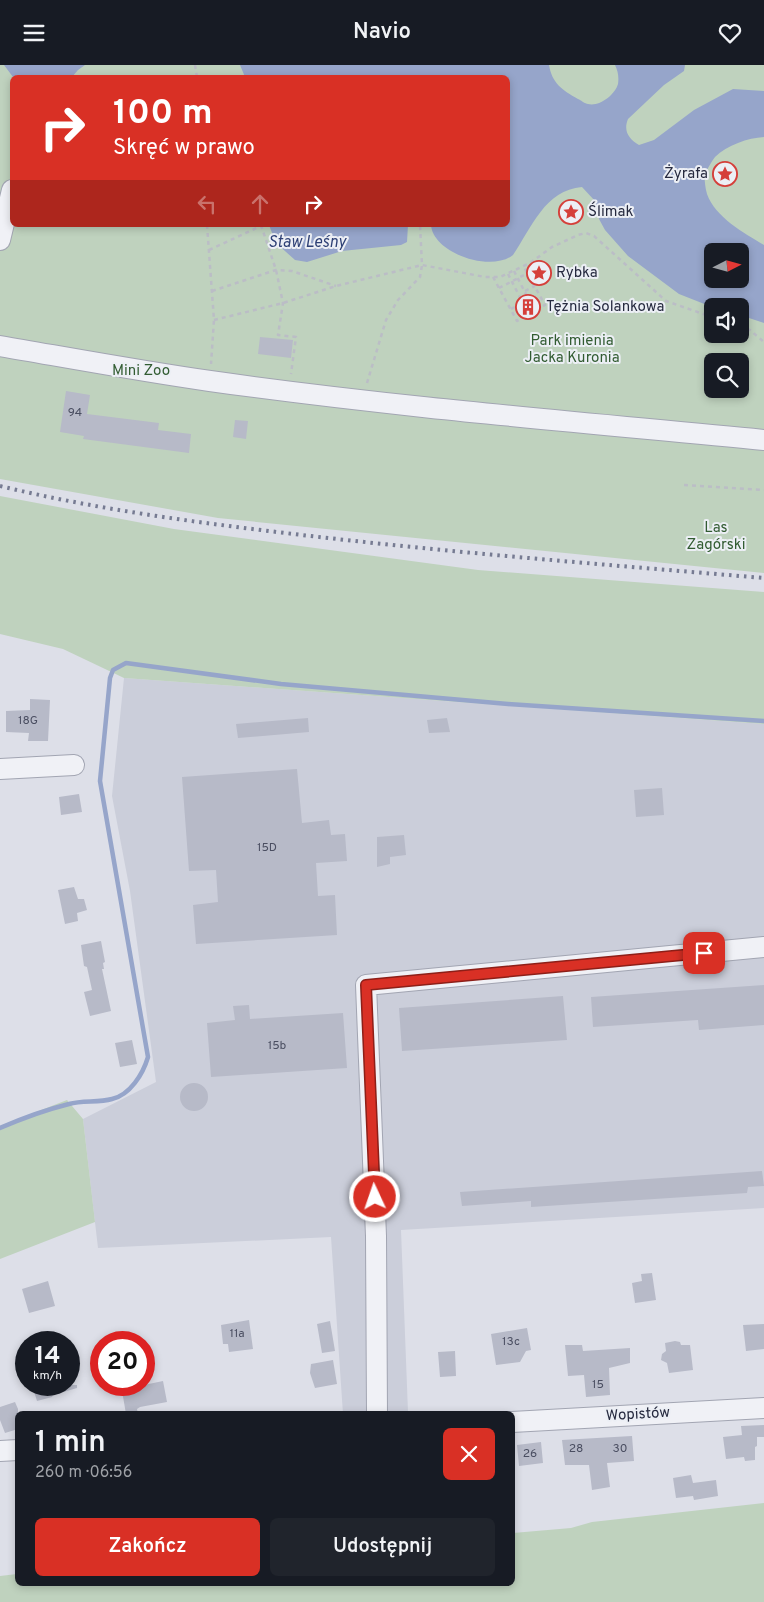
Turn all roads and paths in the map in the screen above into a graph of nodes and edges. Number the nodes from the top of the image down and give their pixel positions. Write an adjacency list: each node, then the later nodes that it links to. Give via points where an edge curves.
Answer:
1 (10, 198): 6 (street)
2 (208, 227): 7 (path)
3 (259, 227): 7 (path)
4 (261, 227): 10 (path)
5 (420, 227): 8 (path)
6 (0, 240)
7 (209, 250): 21 (path)
8 (422, 265): 14 (path); 17 (path); 35 (path, via 420,277 398,300 386,320)
9 (524, 267): 11 (path); 12 (path); 28 (path, via 552,247 578,235 591,234 666,301)
10 (276, 270): 17 (path, via 292,271); 21 (path); 25 (path)
11 (514, 271): 13 (path); 15 (path)
12 (528, 273): 15 (path); 18 (path)
13 (508, 274): 14 (path); 16 (path)
14 (493, 277): 19 (path)
15 (518, 278): 16 (path); 20 (path)
16 (512, 281): 19 (path); 22 (path)
17 (336, 286): 25 (path)
18 (534, 286): 20 (path); 23 (path)
19 (499, 288): 27 (path)
20 (524, 290): 22 (path); 24 (path)
21 (212, 291): 29 (path)
22 (518, 292): 26 (path)
23 (539, 295): 24 (path); 27 (path, via 545,305 517,321)
24 (529, 300): 26 (path)
25 (283, 303): 29 (path); 34 (path, via 278,335 296,337)
26 (523, 303): 27 (path)
27 (511, 309)
28 (704, 314)
29 (214, 320): 33 (path)
30 (749, 330): 31 (path)
31 (764, 342)
32 (0, 347): 33 (street)
33 (210, 381): 34 (street)
34 (289, 391): 35 (street)
35 (362, 399): 36 (street)
36 (764, 440)
37 (684, 485): 38 (path)
38 (764, 490)
39 (74, 765): 40 (street)
40 (0, 769)
41 (764, 947): 43 (street, via 366,985 376,1236)
42 (764, 1409): 44 (street, Wopistów)
43 (377, 1411)
44 (515, 1422)
45 (15, 1450): 46 (street)
46 (0, 1451)

